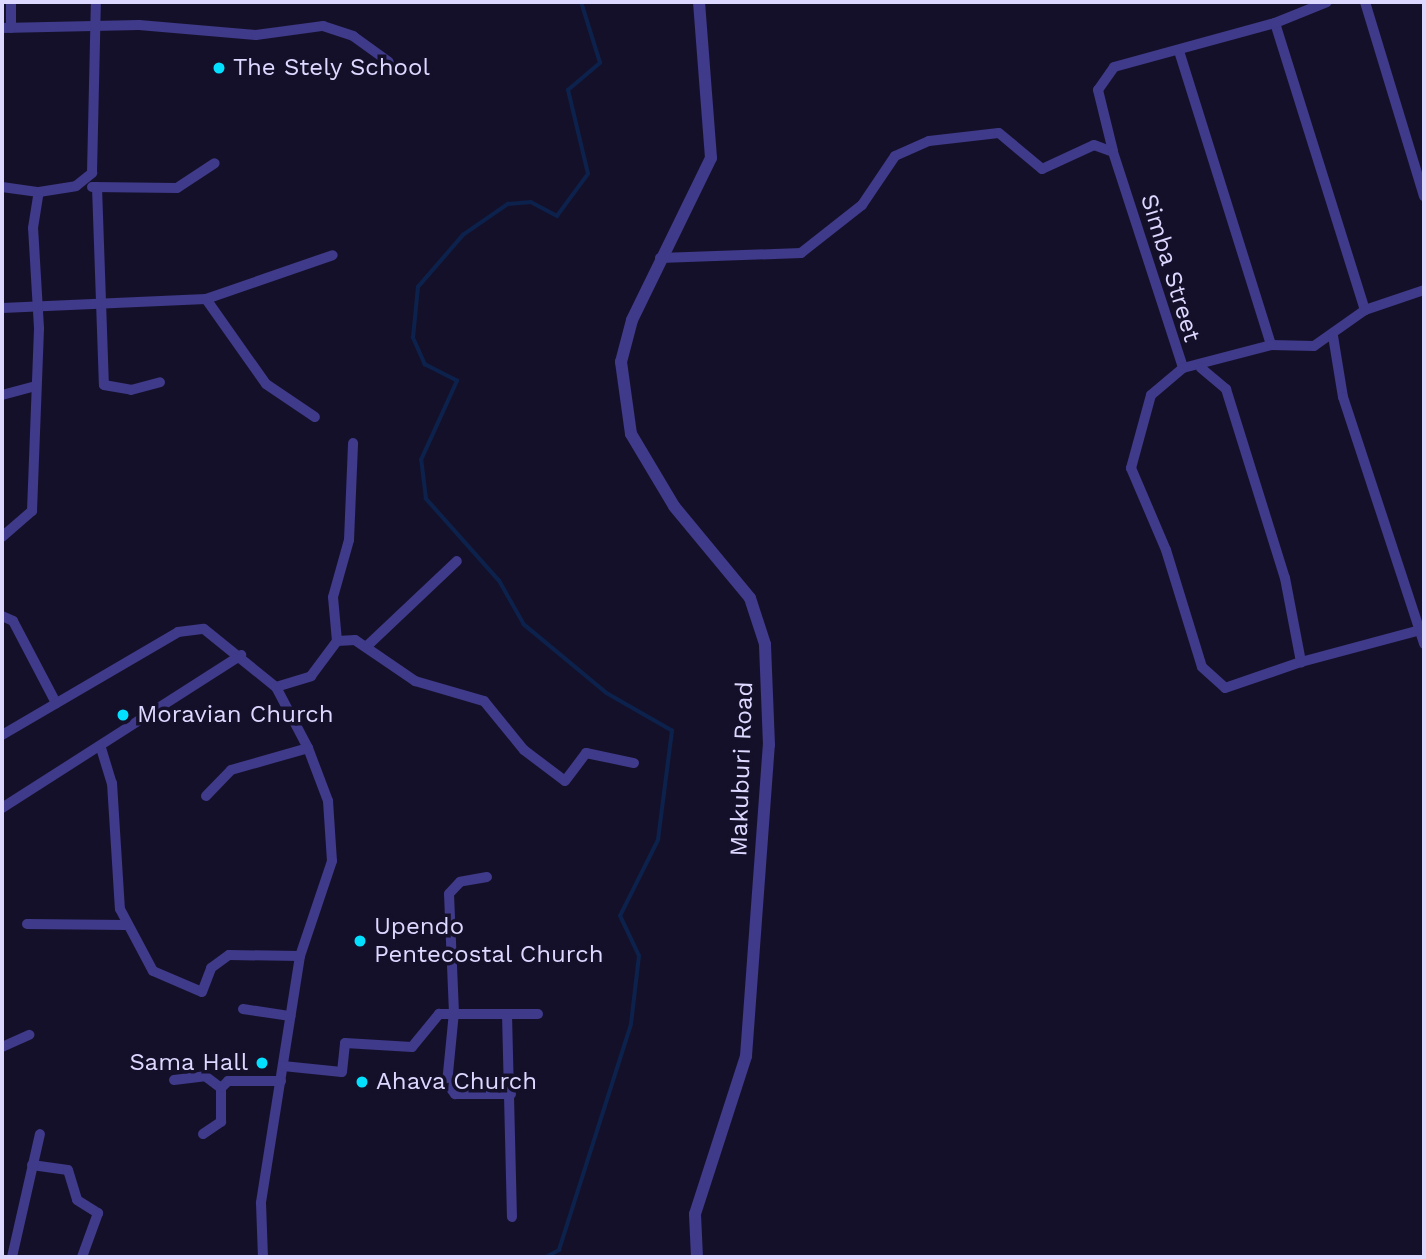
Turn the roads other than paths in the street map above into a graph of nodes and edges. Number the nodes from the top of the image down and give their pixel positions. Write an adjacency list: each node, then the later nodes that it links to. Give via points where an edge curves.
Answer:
1 (12, 2): 8 (street)
2 (96, 2): 7 (street)
3 (699, 2): 19 (street, Makuburi Road, via 710,158)
4 (1327, 2): 6 (street)
5 (1364, 2): 17 (street)
6 (1275, 23): 9 (street); 25 (street)
7 (94, 25): 8 (street); 10 (street, via 256,35 323,26 353,36); 13 (street, via 92,173)
8 (6, 28)
9 (1179, 51): 11 (street, Simba Street, via 1114,67 1100,80); 27 (street)
10 (389, 62)
11 (1114, 152): 19 (street, via 1094,145 1042,169 1005,135 987,133 907,151 883,169 853,214 789,257); 29 (street, Simba Street)
12 (215, 163): 15 (street, via 177,188)
13 (76, 186): 15 (street); 16 (street)
14 (2, 187): 16 (street)
15 (97, 187): 22 (street)
16 (39, 192): 24 (street, via 33,228)
17 (1424, 196)
18 (333, 255): 21 (street)
19 (660, 258): 75 (street, Makuburi Road, via 632,320 621,362 628,421 674,506 750,598 765,644 769,746 746,1056 695,1214)
20 (1424, 290): 25 (street, Simba Street)
21 (206, 299): 22 (street); 33 (street, via 266,384)
22 (104, 305): 24 (street); 30 (street, via 105,387 131,390)
23 (2, 308): 24 (street)
24 (36, 308): 31 (street)
25 (1365, 310): 26 (street, Simba Street)
26 (1333, 336): 27 (street, Simba Street, via 1302,349); 38 (street, via 1343,397)
27 (1271, 345): 28 (street, Simba Street)
28 (1201, 368): 29 (street, Simba Street); 43 (street, via 1226,389 1285,578)
29 (1183, 369): 43 (street, via 1151,395 1131,468 1166,550 1202,667 1225,688)
30 (160, 382)
31 (32, 387): 32 (street); 35 (street, via 32,511)
32 (2, 395)
33 (315, 417)
34 (353, 443): 39 (street, via 349,540 333,597)
35 (2, 537)
36 (457, 561): 41 (street)
37 (2, 616): 45 (street, via 13,621)
38 (1422, 629): 40 (street); 43 (street)
39 (337, 641): 41 (street, via 355,640); 44 (street, via 311,676)
40 (1424, 644)
41 (366, 647): 49 (street, via 415,681 484,701 524,750 565,781 586,753)
42 (241, 655): 44 (street); 45 (street, via 215,633 178,632); 47 (street)
43 (1301, 662)
44 (276, 687): 48 (street)
45 (56, 703): 46 (street)
46 (2, 735)
47 (101, 748): 51 (street); 54 (street, via 111,776 115,879)
48 (308, 748): 50 (street, via 231,770); 55 (street, via 328,801 333,843)
49 (634, 763)
50 (205, 796)
51 (2, 808)
52 (487, 877): 57 (street, via 460,881 449,894)
53 (27, 924): 54 (street)
54 (125, 925): 55 (street, via 158,976 201,992 211,968 229,956)
55 (300, 956): 60 (street)
56 (243, 1009): 60 (street)
57 (454, 1012): 58 (street); 63 (street, via 433,1018 412,1047 348,1042 342,1072); 67 (street, via 449,1089)
58 (507, 1014): 59 (street); 67 (street)
59 (538, 1014)
60 (290, 1016): 63 (street)
61 (29, 1035): 62 (street)
62 (2, 1047)
63 (283, 1066): 65 (street)
64 (174, 1080): 66 (street, via 205,1076)
65 (281, 1081): 66 (street, via 228,1081); 74 (street, via 260,1211)
66 (221, 1088): 69 (street, via 221,1122)
67 (511, 1094): 71 (street)
68 (40, 1134): 70 (street)
69 (203, 1134)
70 (32, 1165): 72 (street); 73 (street, via 68,1170 77,1200 96,1210)
71 (512, 1217)
72 (12, 1257)
73 (82, 1257)
74 (263, 1257)
75 (696, 1257)

